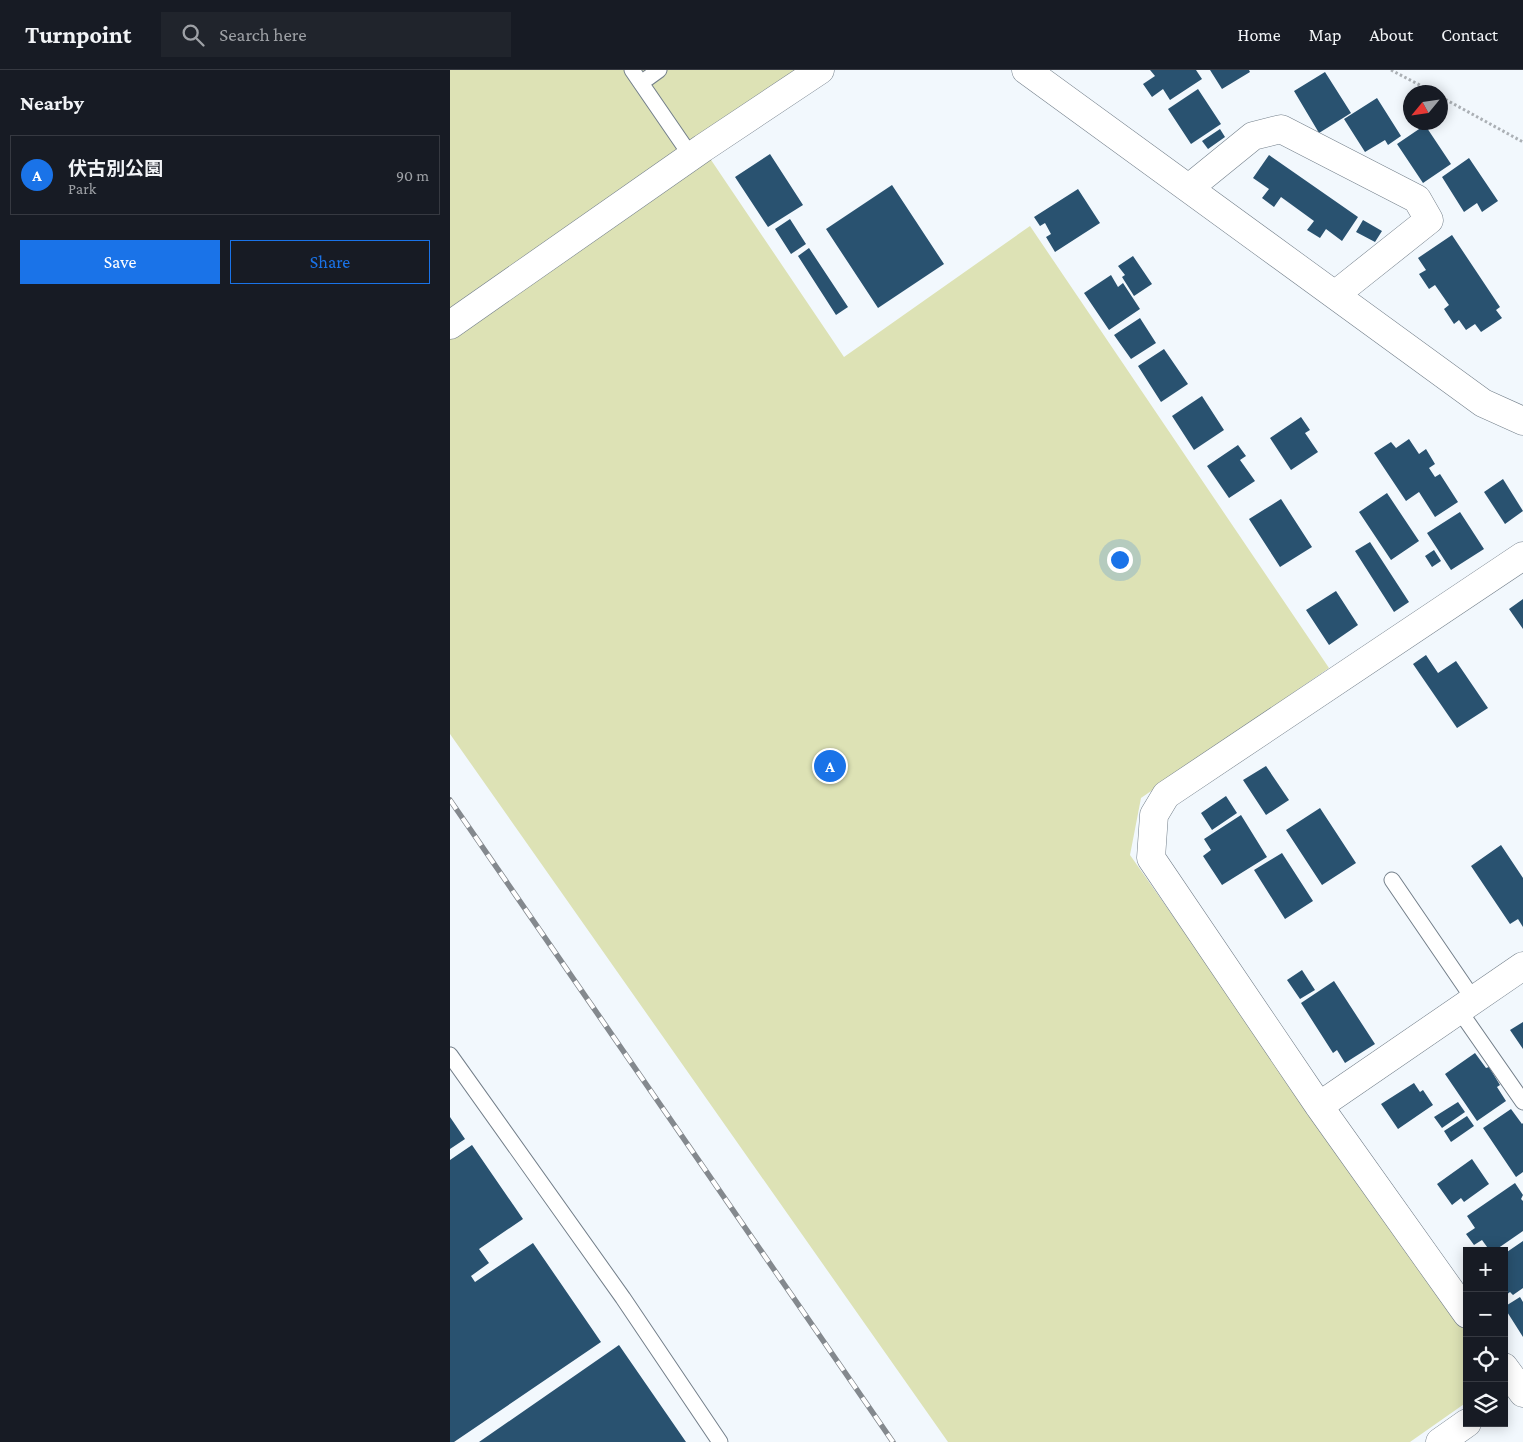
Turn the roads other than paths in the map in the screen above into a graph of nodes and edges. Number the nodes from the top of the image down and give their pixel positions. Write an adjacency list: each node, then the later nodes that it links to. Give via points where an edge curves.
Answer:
1 (632, 70): 5 (lane)
2 (660, 70): 5 (lane)
3 (820, 70): 6 (street)
4 (1026, 70): 7 (street)
5 (641, 83): 6 (lane)
6 (691, 156): 9 (street)
7 (1189, 188): 8 (street); 8 (street, via 1253,136 1281,129 1417,199 1429,220)
8 (1336, 294): 10 (street, via 1483,402)
9 (450, 326)
10 (1523, 421)
11 (1523, 556): 17 (street, via 1166,795 1154,815 1151,858)
12 (1392, 880): 14 (lane)
13 (1523, 966): 14 (street)
14 (1467, 1005): 16 (lane); 17 (street)
15 (450, 1055): 20 (lane, via 623,1298)
16 (1523, 1102)
17 (1319, 1106): 18 (street)
18 (1463, 1308)
19 (1463, 1426): 21 (street)
20 (720, 1442)
21 (1440, 1442)

